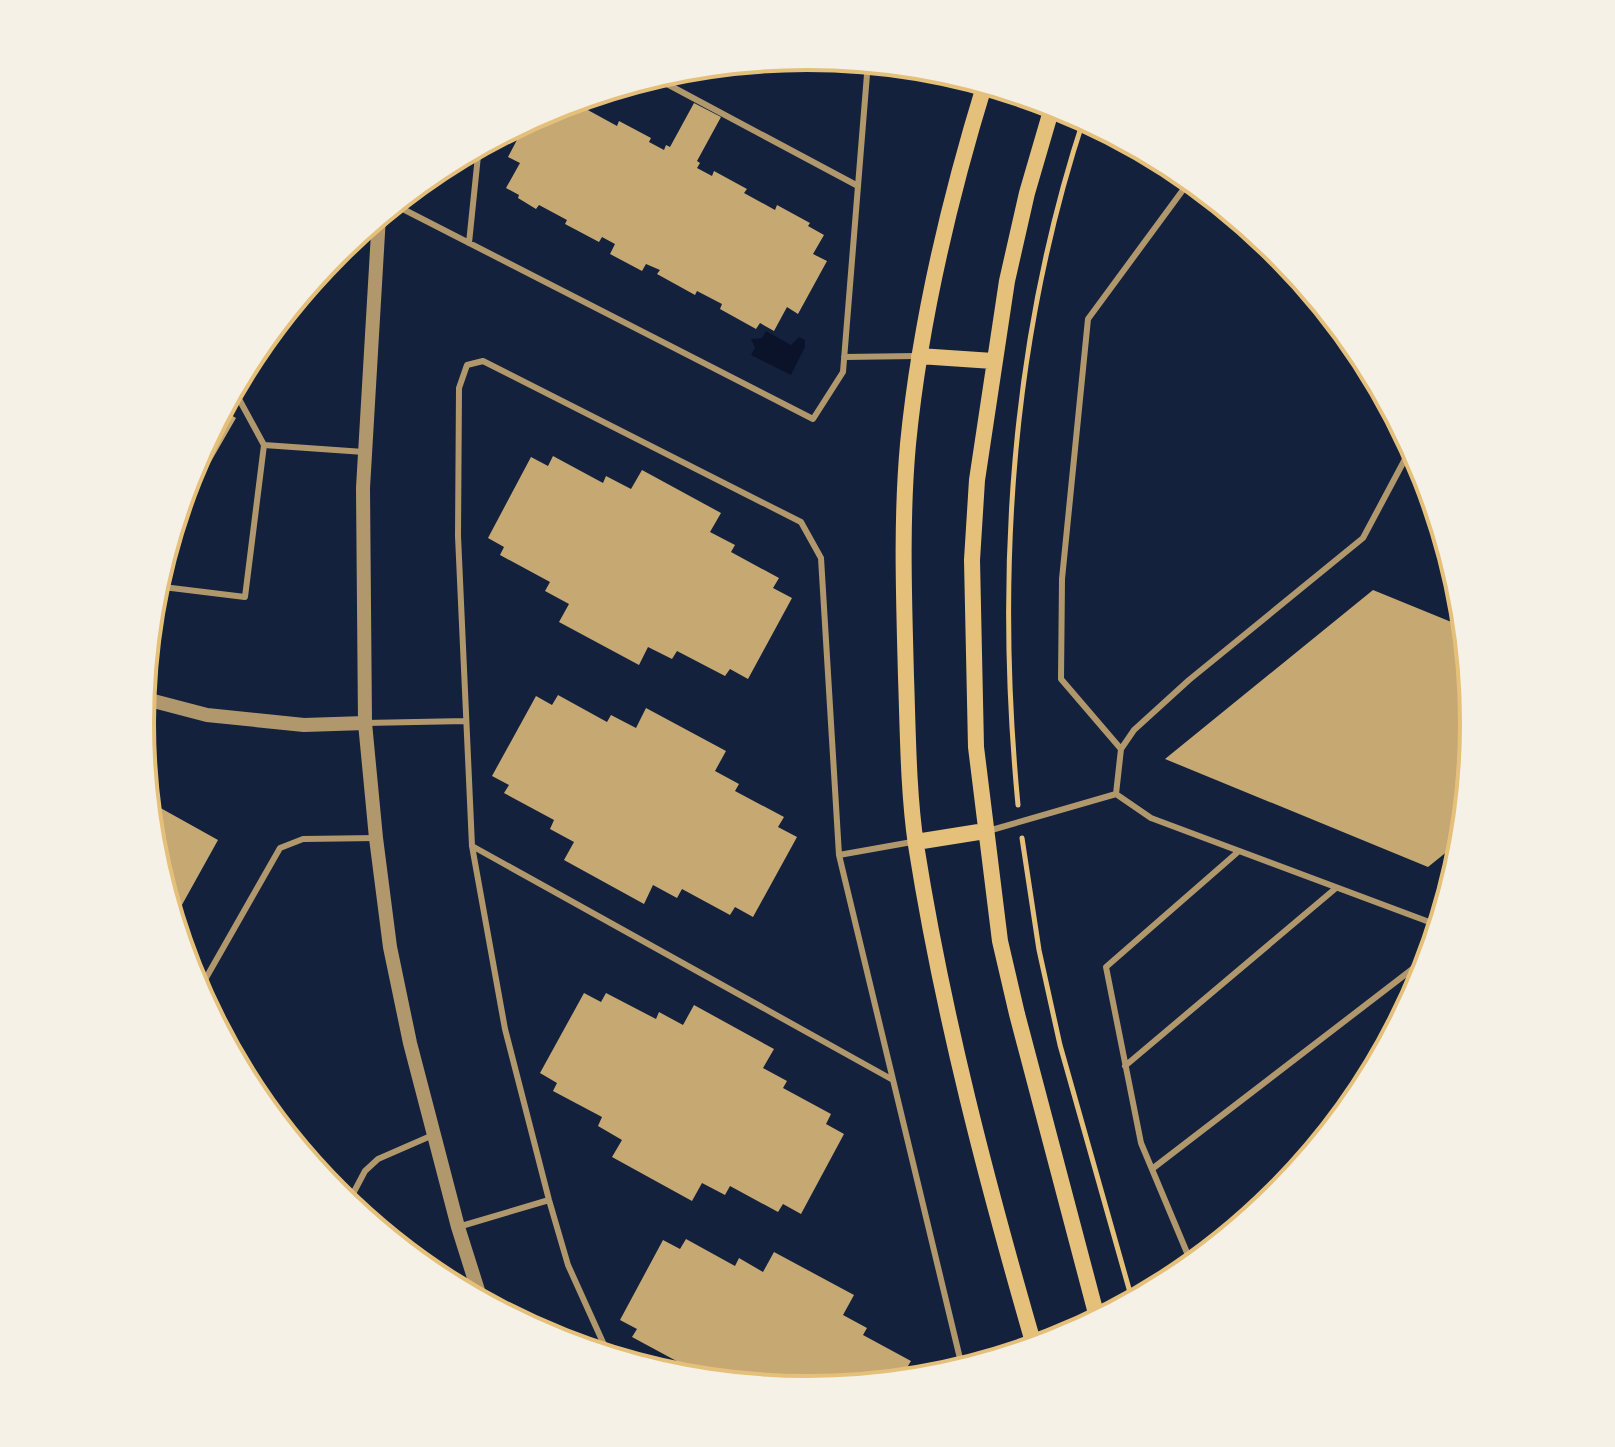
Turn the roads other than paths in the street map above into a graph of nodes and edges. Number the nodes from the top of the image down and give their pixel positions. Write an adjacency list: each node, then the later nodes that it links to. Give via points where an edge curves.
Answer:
1 (867, 73): 6 (lane)
2 (669, 85): 6 (lane)
3 (982, 94): 11 (main road, via 960,166)
4 (1049, 117): 13 (main road, via 1027,193)
5 (478, 160): 10 (lane)
6 (858, 186): 12 (lane)
7 (1184, 189): 22 (lane, via 1088,319 1062,579 1061,679)
8 (404, 210): 10 (lane)
9 (378, 231): 16 (street)
10 (469, 243): 12 (lane, via 813,419 843,372)
11 (919, 356): 12 (lane); 13 (main road); 26 (main road, via 903,537)
12 (844, 357)
13 (993, 361): 24 (main road, via 972,560 976,747)
14 (240, 401): 15 (lane)
15 (264, 445): 16 (lane); 18 (lane, via 245,597)
16 (364, 452): 21 (street)
17 (1405, 459): 22 (lane, via 1363,538 1189,680 1134,730)
18 (169, 588)
19 (155, 701): 21 (street, via 207,715 304,725)
20 (466, 721): 21 (lane); 27 (lane); 29 (lane, via 458,536 459,388 467,365 483,361 801,522 821,558)
21 (365, 723): 25 (street)
22 (1121, 749): 23 (lane)
23 (1116, 794): 24 (lane); 28 (lane, via 1151,818)
24 (985, 831): 26 (main road); 43 (main road, via 1000,941)
25 (376, 838): 33 (lane, via 303,839 280,848); 36 (street, via 390,947)
26 (916, 842): 29 (lane); 44 (main road, via 954,1043)
27 (472, 846): 35 (lane); 39 (lane, via 505,1029)
28 (1239, 851): 30 (lane); 34 (lane, via 1106,967)
29 (839, 855): 35 (lane)
30 (1336, 888): 31 (lane); 34 (lane)
31 (1430, 922)
32 (1413, 969): 37 (lane)
33 (206, 978)
34 (1125, 1066): 37 (lane, via 1141,1143)
35 (893, 1080): 46 (lane)
36 (433, 1135): 38 (lane, via 378,1159); 40 (street)
37 (1152, 1169): 41 (lane)
38 (353, 1193)
39 (549, 1200): 40 (lane); 45 (lane, via 568,1265)
40 (458, 1227): 42 (street)
41 (1188, 1255)
42 (477, 1286)
43 (1095, 1311)
44 (1032, 1337)
45 (604, 1344)
46 (960, 1359)

